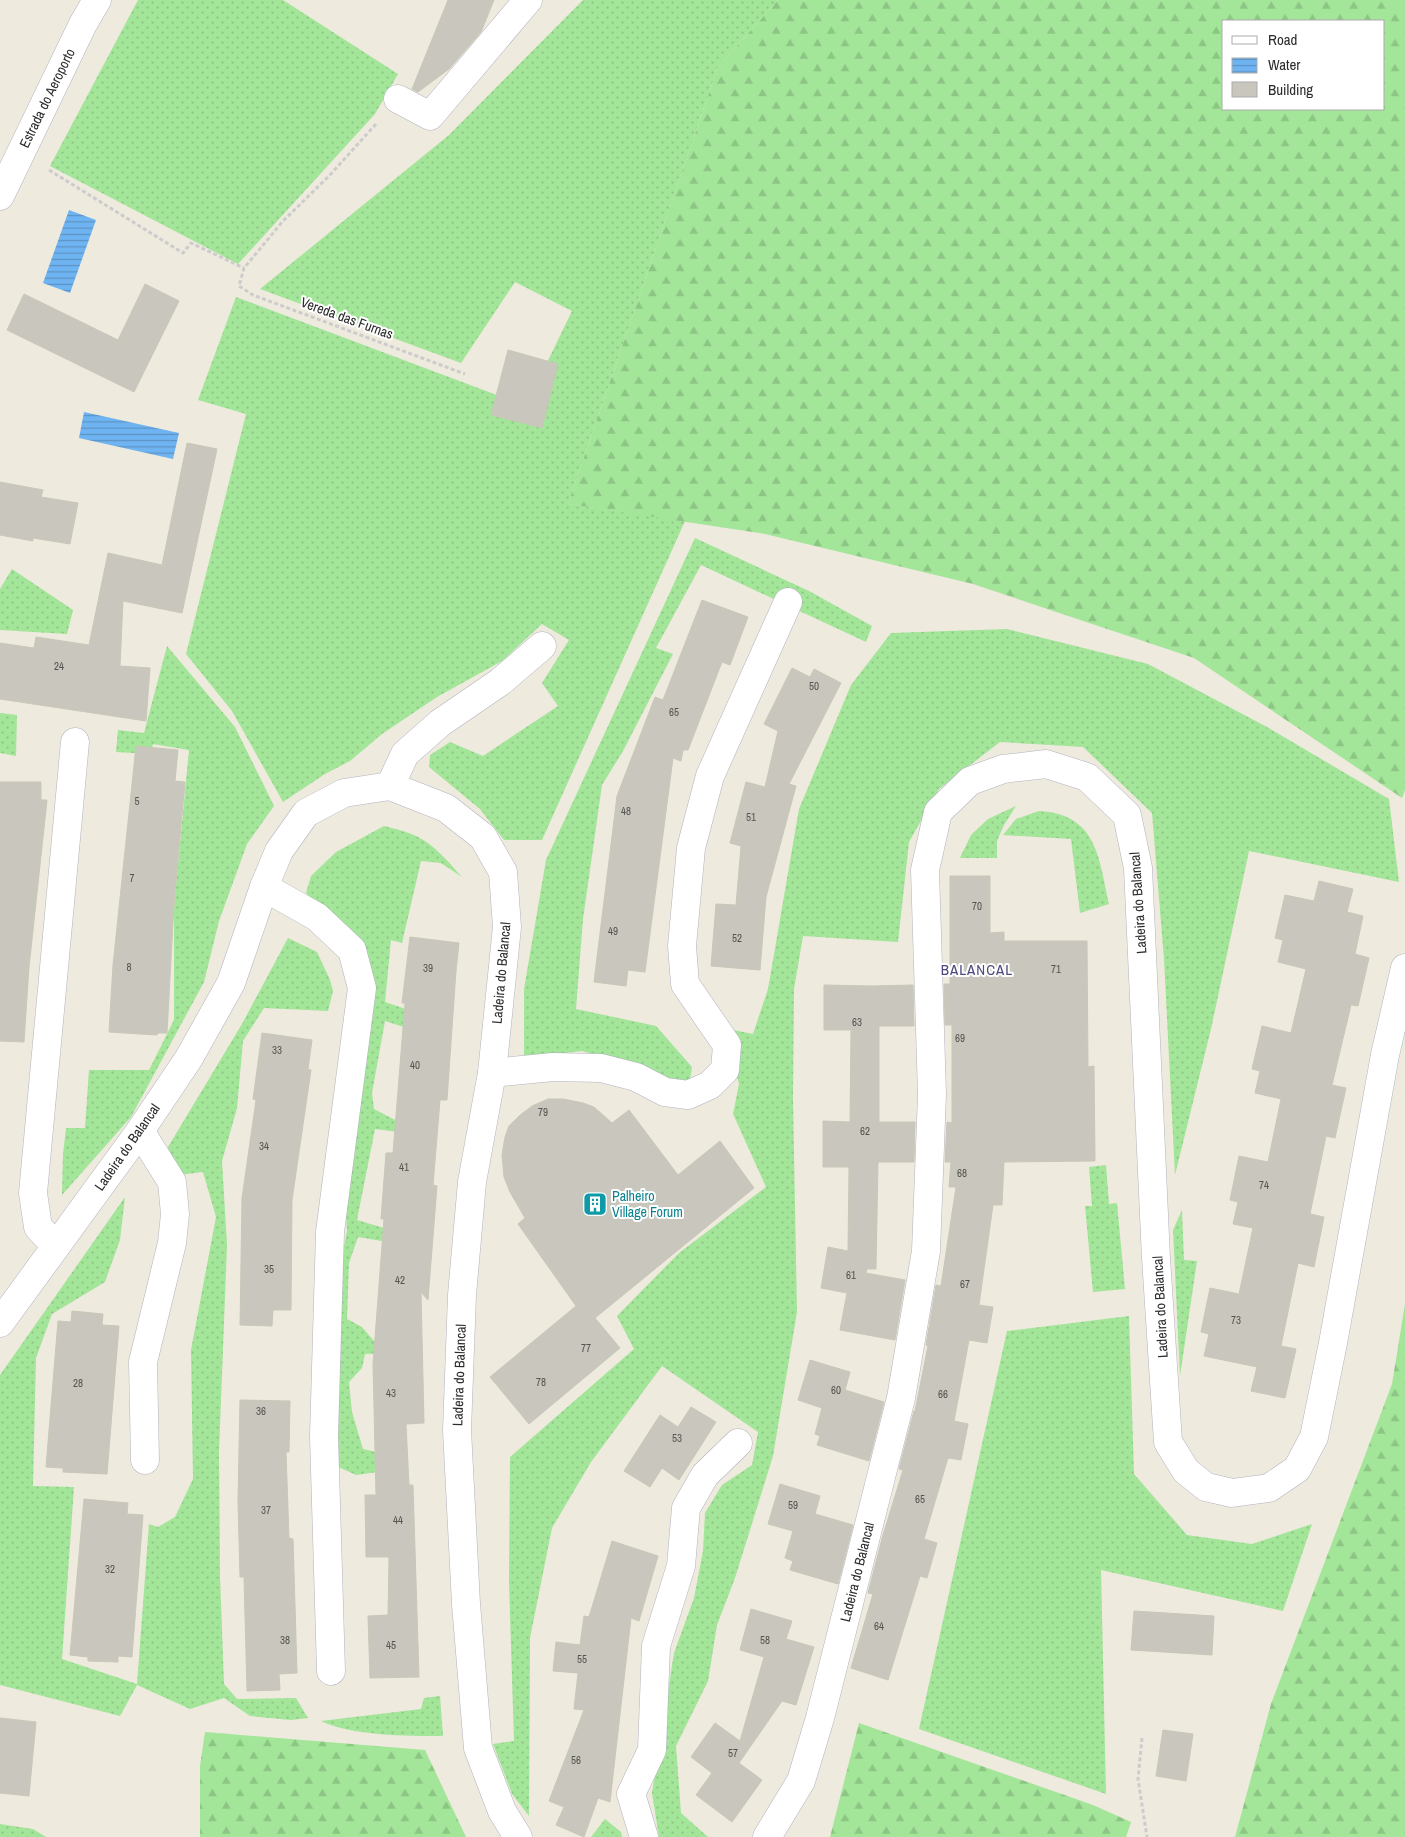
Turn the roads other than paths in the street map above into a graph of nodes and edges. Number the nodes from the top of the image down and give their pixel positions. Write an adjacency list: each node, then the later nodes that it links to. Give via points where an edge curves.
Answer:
1 (97, 0): 4 (street, Estrada do Aeroporto)
2 (528, 0): 3 (street, via 430,116)
3 (398, 99)
4 (0, 196)
5 (788, 602): 11 (street, via 710,776 691,848 682,946 685,984 726,1045 725,1070 710,1085 688,1095 665,1092 636,1077 601,1068 553,1067)
6 (542, 646): 8 (street, via 404,754)
7 (76, 742): 13 (street, via 33,1193 38,1227)
8 (390, 786): 9 (street, Ladeira do Balancal, via 344,793 306,813 279,851); 11 (street, Ladeira do Balancal, via 446,808 483,838 503,872 506,927)
9 (264, 887): 12 (street, Ladeira do Balancal, via 231,983 189,1058); 17 (street, via 317,917 352,950 362,988 330,1232 324,1436)
10 (1405, 968): 20 (street, Ladeira do Balancal, via 1385,1055 1314,1437 1297,1469 1269,1488 1232,1493 1206,1487 1186,1471 1168,1442 1138,868 1127,814 1087,777 1046,764 1003,768 970,781 938,812 925,870 932,1094 926,1250 901,1398 820,1718 801,1781)
11 (492, 1073): 18 (street, Ladeira do Balancal, via 472,1182 462,1295 457,1430 478,1748 502,1811)
12 (140, 1131): 13 (street, Ladeira do Balancal); 16 (street, via 172,1182 175,1214 172,1243 143,1362)
13 (56, 1246): 14 (street, Ladeira do Balancal)
14 (0, 1323)
15 (738, 1443): 19 (street, via 705,1475 686,1508 681,1566 656,1646 652,1750 631,1794)
16 (145, 1460)
17 (331, 1671)
18 (518, 1837)
19 (644, 1837)
20 (767, 1837)

